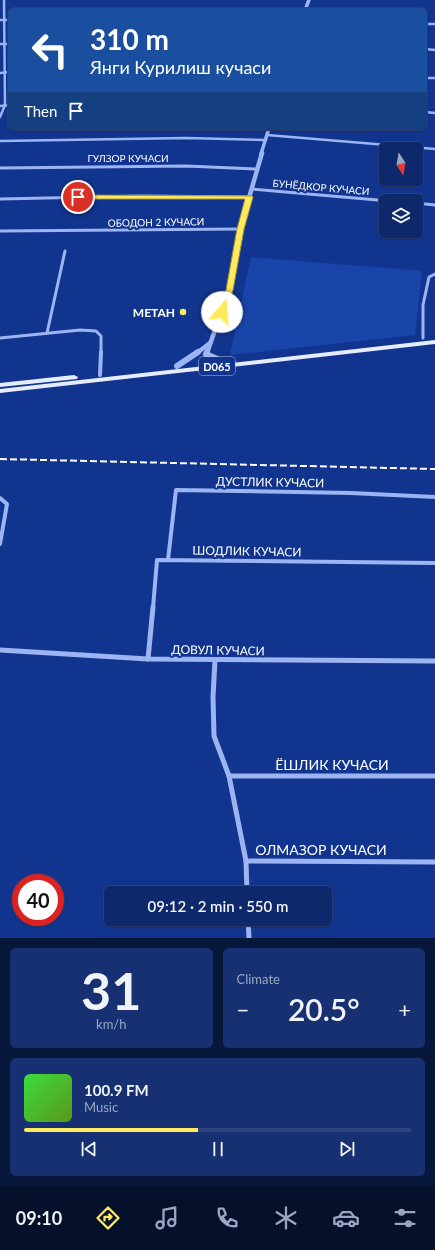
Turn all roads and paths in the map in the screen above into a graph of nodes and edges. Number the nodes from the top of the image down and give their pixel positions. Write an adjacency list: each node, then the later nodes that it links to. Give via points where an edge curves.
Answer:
1 (4, 0): 2 (street)
2 (2, 20): 4 (street)
3 (0, 44): 4 (street)
4 (4, 44): 5 (street); 6 (street)
5 (8, 44)
6 (4, 72): 7 (street); 8 (street); 9 (street)
7 (8, 72)
8 (0, 73)
9 (4, 105): 10 (street); 11 (street); 12 (street)
10 (8, 105)
11 (0, 106)
12 (0, 117)
13 (268, 130): 14 (street)
14 (266, 138): 15 (street); 16 (street); 18 (street)
15 (0, 141)
16 (435, 149)
17 (0, 168): 18 (street, ГУЛЗОР КУЧАСИ, via 186,166)
18 (256, 169): 19 (street)
19 (252, 189): 20 (street); 22 (street, БУНЁДКОР КУЧАСИ)
20 (249, 197): 21 (street); 25 (street)
21 (0, 199)
22 (379, 200)
23 (423, 204): 24 (street)
24 (435, 205)
25 (240, 229): 26 (street, ОБОДОН 2 КУЧАСИ); 34 (street, via 229,290)
26 (0, 231)
27 (65, 251): 29 (street)
28 (435, 274): 32 (street, via 429,277 424,305)
29 (47, 333): 31 (street); 37 (street, via 80,330 96,332 101,336)
30 (435, 336): 32 (main road, D065)
31 (0, 338)
32 (423, 338): 35 (main road, D065)
33 (435, 342): 39 (main road, D065)
34 (210, 343): 35 (street, via 206,354); 36 (street)
35 (222, 361): 36 (main road, D065)
36 (177, 366): 37 (main road, D065)
37 (100, 375): 38 (main road, D065)
38 (0, 385)
39 (0, 391)
40 (435, 497): 43 (street, ДУСТЛИК КУЧАСИ, via 176,490)
41 (0, 498): 42 (street, via 7,504)
42 (0, 543)
43 (168, 560): 44 (street, ШОДЛИК КУЧАСИ); 46 (street, via 156,560)
44 (435, 563)
45 (0, 650): 46 (street, ДОВУЛ КУЧАСИ)
46 (148, 659): 47 (street, ДОВУЛ КУЧАСИ)
47 (215, 660): 48 (street, ДОВУЛ КУЧАСИ); 49 (street, ОЛМАЗОР КУЧАСИ, via 214,736)
48 (435, 661)
49 (228, 776): 50 (street, ЁШЛИК КУЧАСИ); 51 (street, ОЛМАЗОР КУЧАСИ)
50 (435, 776)
51 (246, 861): 52 (street, ОЛМАЗОР КУЧАСИ); 53 (street)
52 (435, 862)
53 (247, 886)
54 (248, 926): 55 (street)
55 (248, 938)

